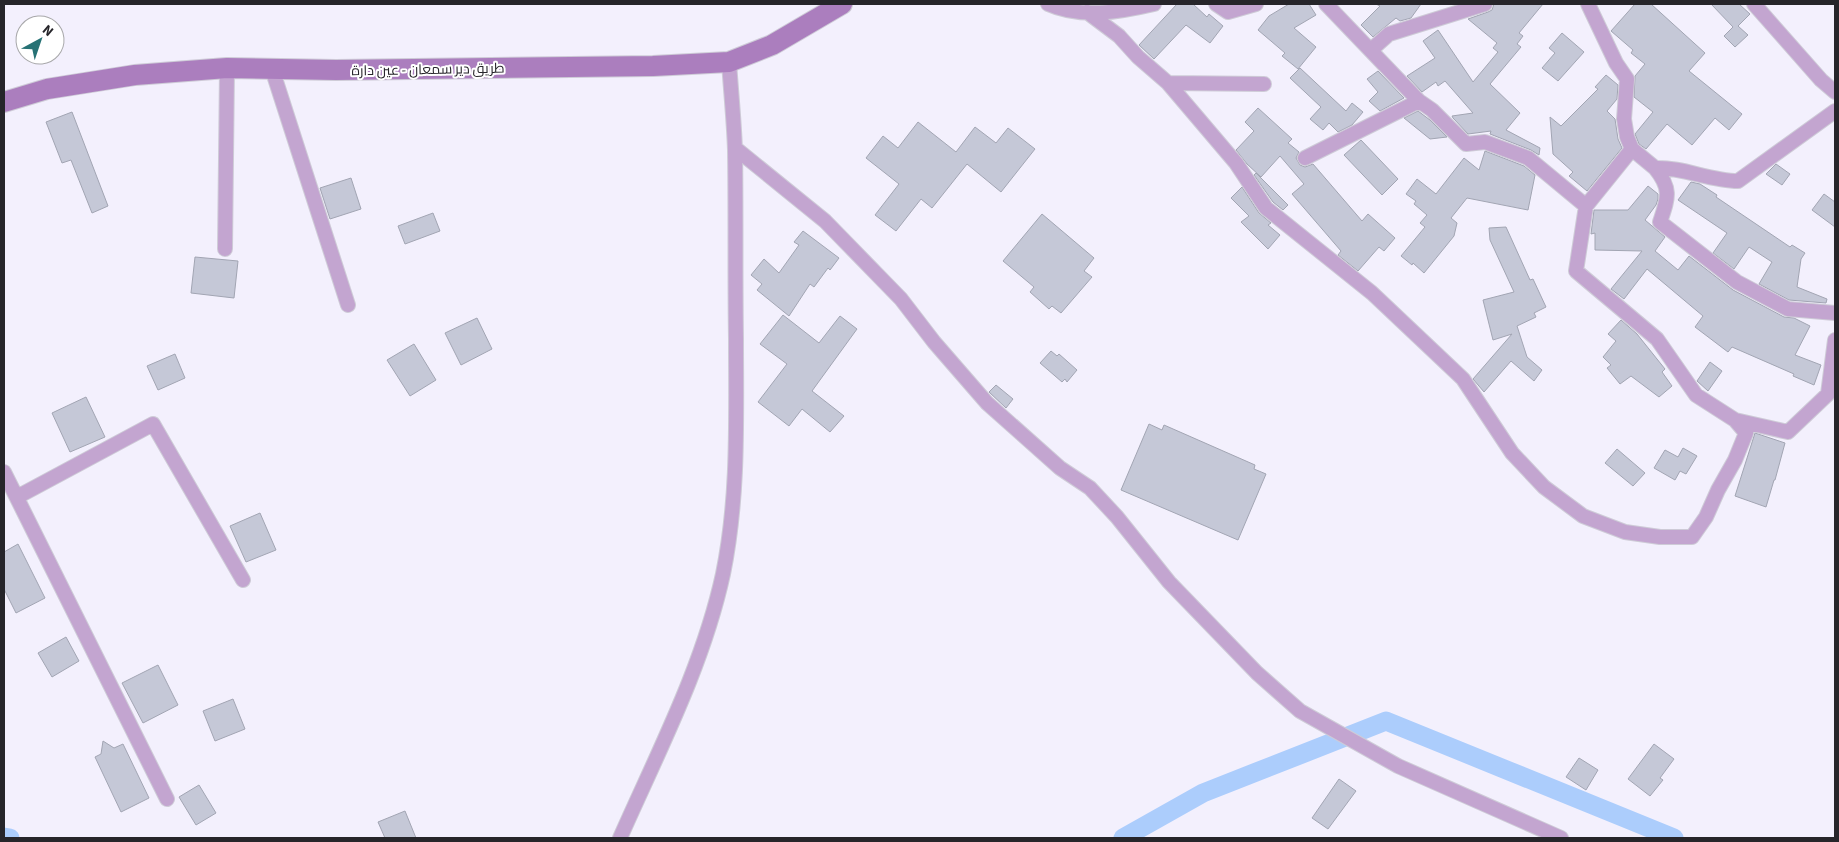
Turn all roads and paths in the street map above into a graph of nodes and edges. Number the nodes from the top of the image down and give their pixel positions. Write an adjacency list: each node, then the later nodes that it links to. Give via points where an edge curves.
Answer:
1 (842, 4): 12 (main road, طريق دير سمعان - عين دارة, via 772,45)
2 (1048, 4): 10 (street, via 1059,9)
3 (1154, 4): 10 (street, via 1100,14)
4 (1216, 4): 5 (street, via 1228,12)
5 (1256, 4)
6 (1326, 4): 11 (street)
7 (1485, 4): 11 (street, via 1389,34)
8 (1588, 4): 22 (street, via 1627,79 1624,119)
9 (1754, 4): 17 (street)
10 (1087, 12): 15 (street, via 1119,36)
11 (1371, 50): 18 (street)
12 (729, 62): 14 (main road, طريق دير سمعان - عين دارة, via 653,66); 21 (street)
13 (227, 68): 14 (main road, طريق دير سمعان - عين دارة); 19 (main road, طريق دير سمعان - عين دارة, via 135,75 47,89); 26 (street)
14 (272, 68): 27 (street)
15 (1168, 83): 16 (street); 30 (street, via 1236,163 1266,208 1372,293 1463,379 1512,453 1544,487 1583,516 1625,532 1660,537 1692,536 1706,517 1736,460 1746,433)
16 (1264, 84)
17 (1835, 92)
18 (1419, 101): 23 (street); 25 (street, via 1466,144 1485,142 1528,158)
19 (4, 102)
20 (1835, 111): 24 (street, via 1738,181)
21 (735, 148): 35 (street, via 736,432 731,527 723,574 696,666); 36 (street, via 825,221 900,299 988,404 1060,468 1090,488 1169,582 1257,673 1300,711 1398,766)
22 (1632, 149): 24 (street); 25 (street)
23 (1305, 158)
24 (1655, 168): 28 (street, via 1667,189 1660,222 1737,282 1788,309)
25 (1586, 206): 30 (street, via 1576,271 1657,339 1696,395)
26 (225, 249)
27 (348, 305)
28 (1835, 313)
29 (1835, 340): 30 (street, via 1828,394 1788,432)
30 (1734, 420)
31 (4, 472): 32 (street)
32 (17, 497): 33 (street, via 153,424); 34 (street)
33 (243, 580)
34 (167, 799)
35 (620, 838)
36 (1561, 838)

